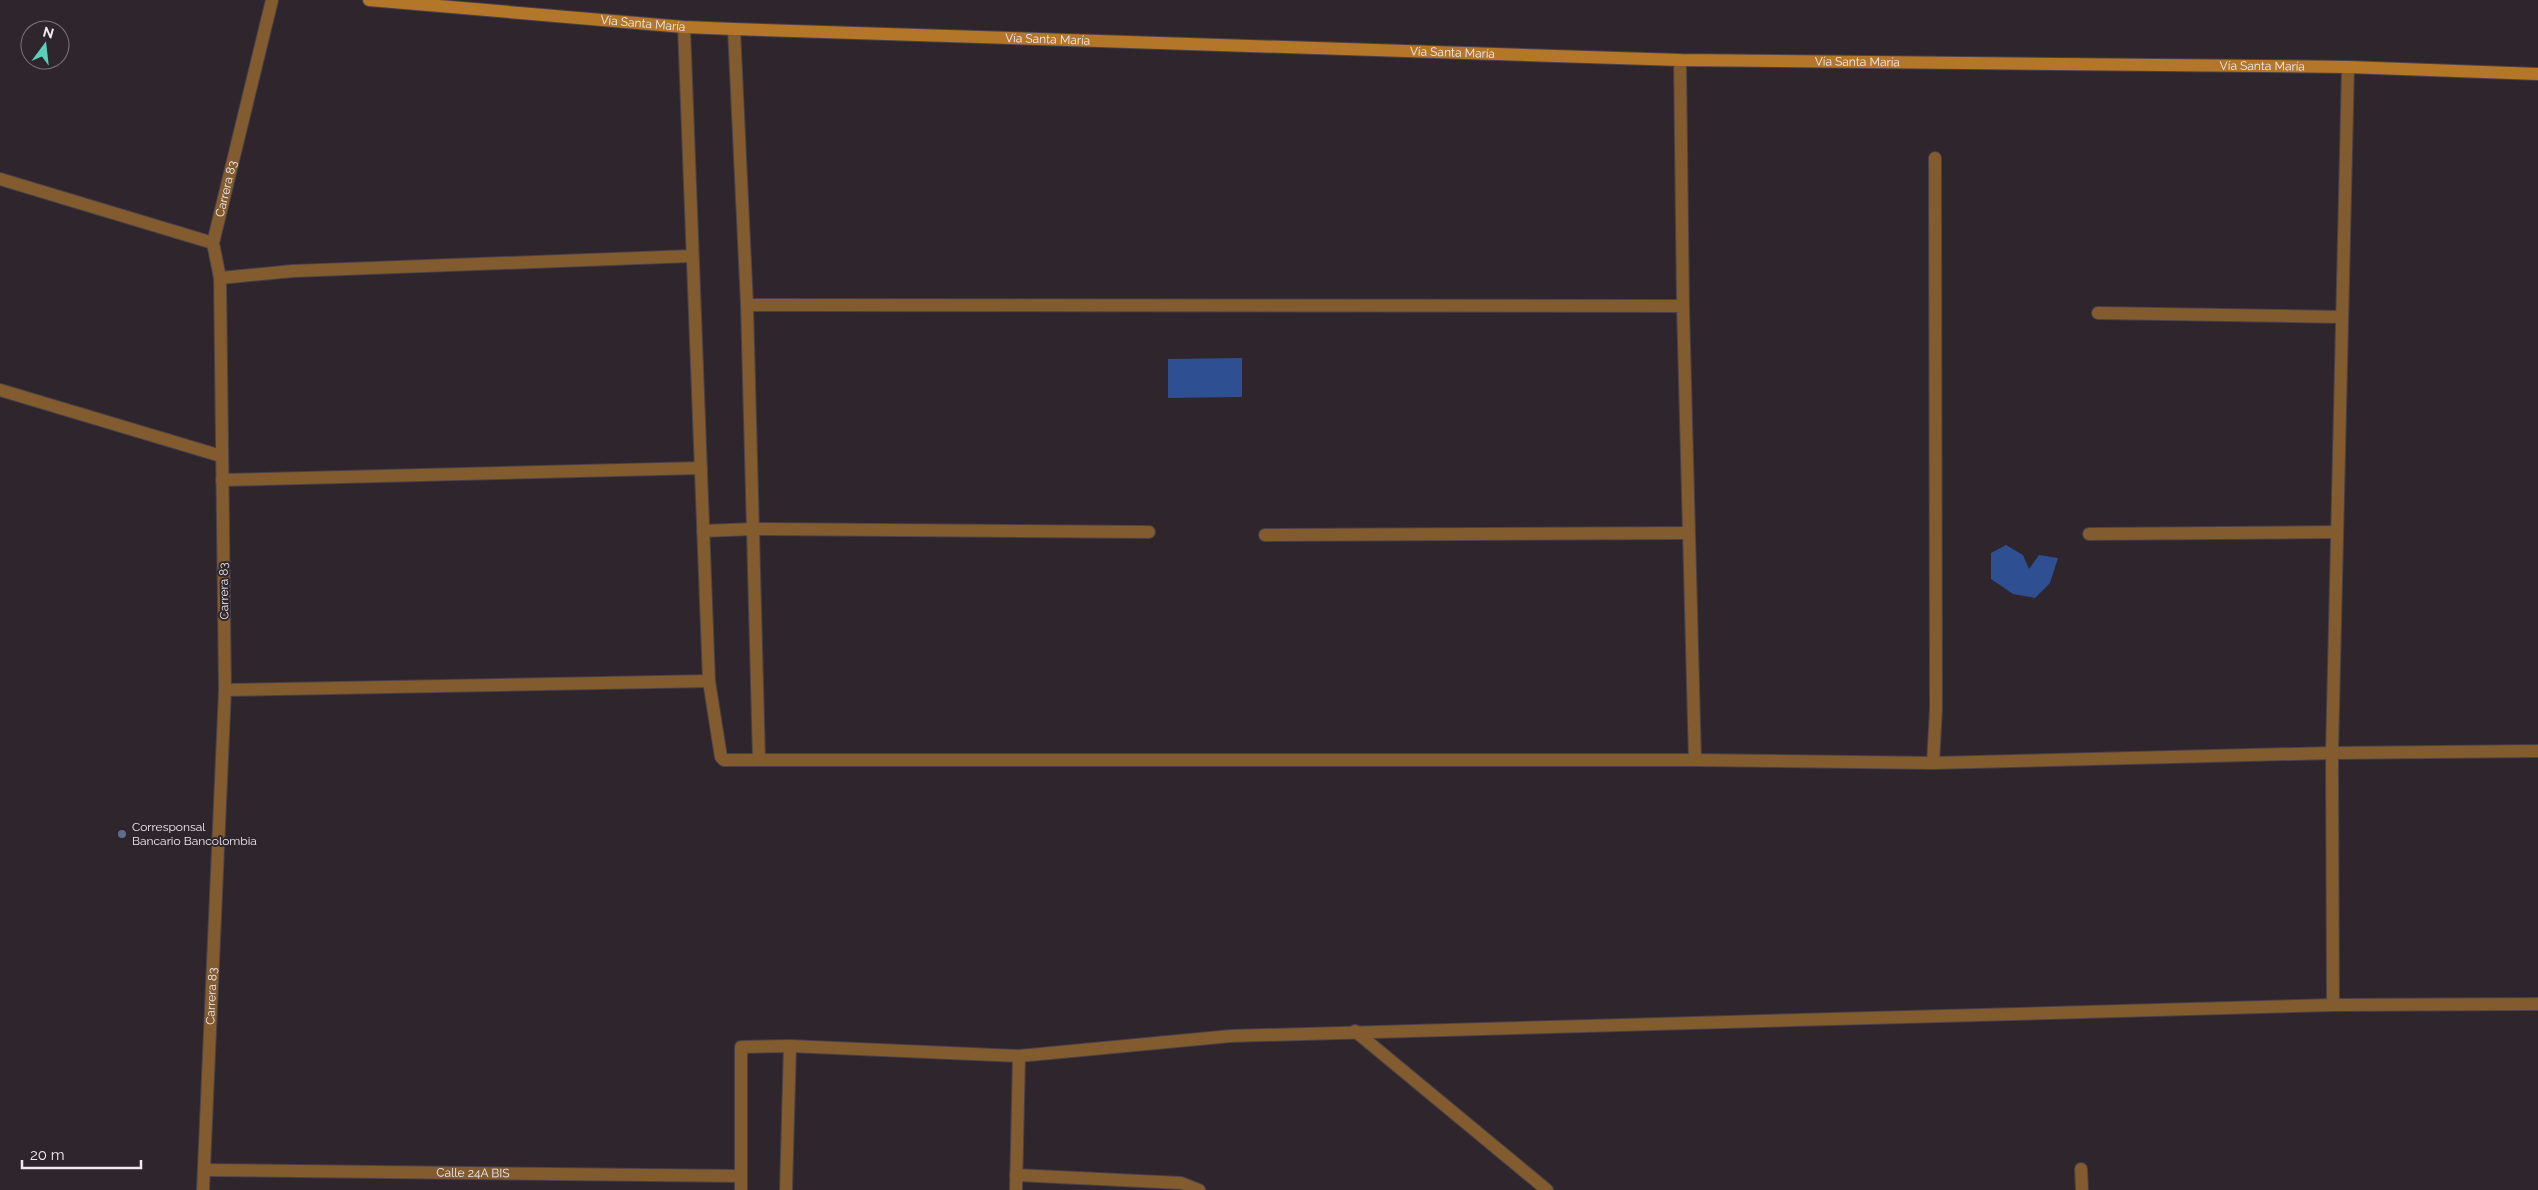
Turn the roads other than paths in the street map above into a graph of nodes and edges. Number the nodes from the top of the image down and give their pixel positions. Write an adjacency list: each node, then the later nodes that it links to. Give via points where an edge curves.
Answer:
1 (272, 0): 10 (street, Carrera 83)
2 (369, 0): 3 (main road, Vía Santa María)
3 (684, 27): 4 (main road, Vía Santa María); 11 (street)
4 (734, 29): 5 (main road, Vía Santa María); 13 (street)
5 (1680, 60): 6 (main road, Vía Santa María); 14 (street)
6 (2348, 67): 7 (main road, Vía Santa María); 16 (street)
7 (2538, 74)
8 (1935, 158): 34 (street, via 1936,709)
9 (0, 179): 10 (street)
10 (213, 243): 12 (street, Carrera 83)
11 (692, 256): 12 (street, via 293,271); 19 (street)
12 (220, 278): 18 (street, Carrera 83)
13 (746, 305): 14 (street); 21 (street)
14 (1683, 306): 25 (street)
15 (2098, 312): 16 (street)
16 (2342, 317): 24 (street)
17 (0, 390): 18 (street)
18 (221, 456): 20 (street, Carrera 83)
19 (701, 468): 20 (street); 22 (street)
20 (222, 480): 29 (street, Carrera 83)
21 (753, 529): 22 (street); 23 (street); 32 (street)
22 (703, 531): 28 (street)
23 (1150, 532)
24 (2337, 532): 26 (street); 31 (street)
25 (1689, 533): 27 (street); 33 (street)
26 (2089, 534)
27 (1265, 535)
28 (708, 681): 29 (street); 32 (street, via 721,757 730,761)
29 (225, 690): 41 (street, Carrera 83)
30 (2538, 751): 31 (street)
31 (2332, 753): 34 (street); 36 (street)
32 (759, 759): 33 (street)
33 (1695, 760): 34 (street)
34 (1933, 763)
35 (2538, 1004): 36 (street)
36 (2333, 1005): 37 (street)
37 (1355, 1031): 39 (street, via 1231,1036); 49 (street)
38 (790, 1046): 39 (street); 43 (street, via 741,1047); 46 (street)
39 (1018, 1056): 42 (street)
40 (2081, 1169): 50 (street)
41 (204, 1170): 43 (street, Calle 24A BIS); 44 (street, Carrera 83)
42 (1016, 1175): 47 (street); 48 (street, via 1181,1183)
43 (741, 1176): 45 (street)
44 (203, 1190)
45 (740, 1190)
46 (786, 1190)
47 (1016, 1190)
48 (1199, 1190)
49 (1546, 1190)
50 (2082, 1190)

